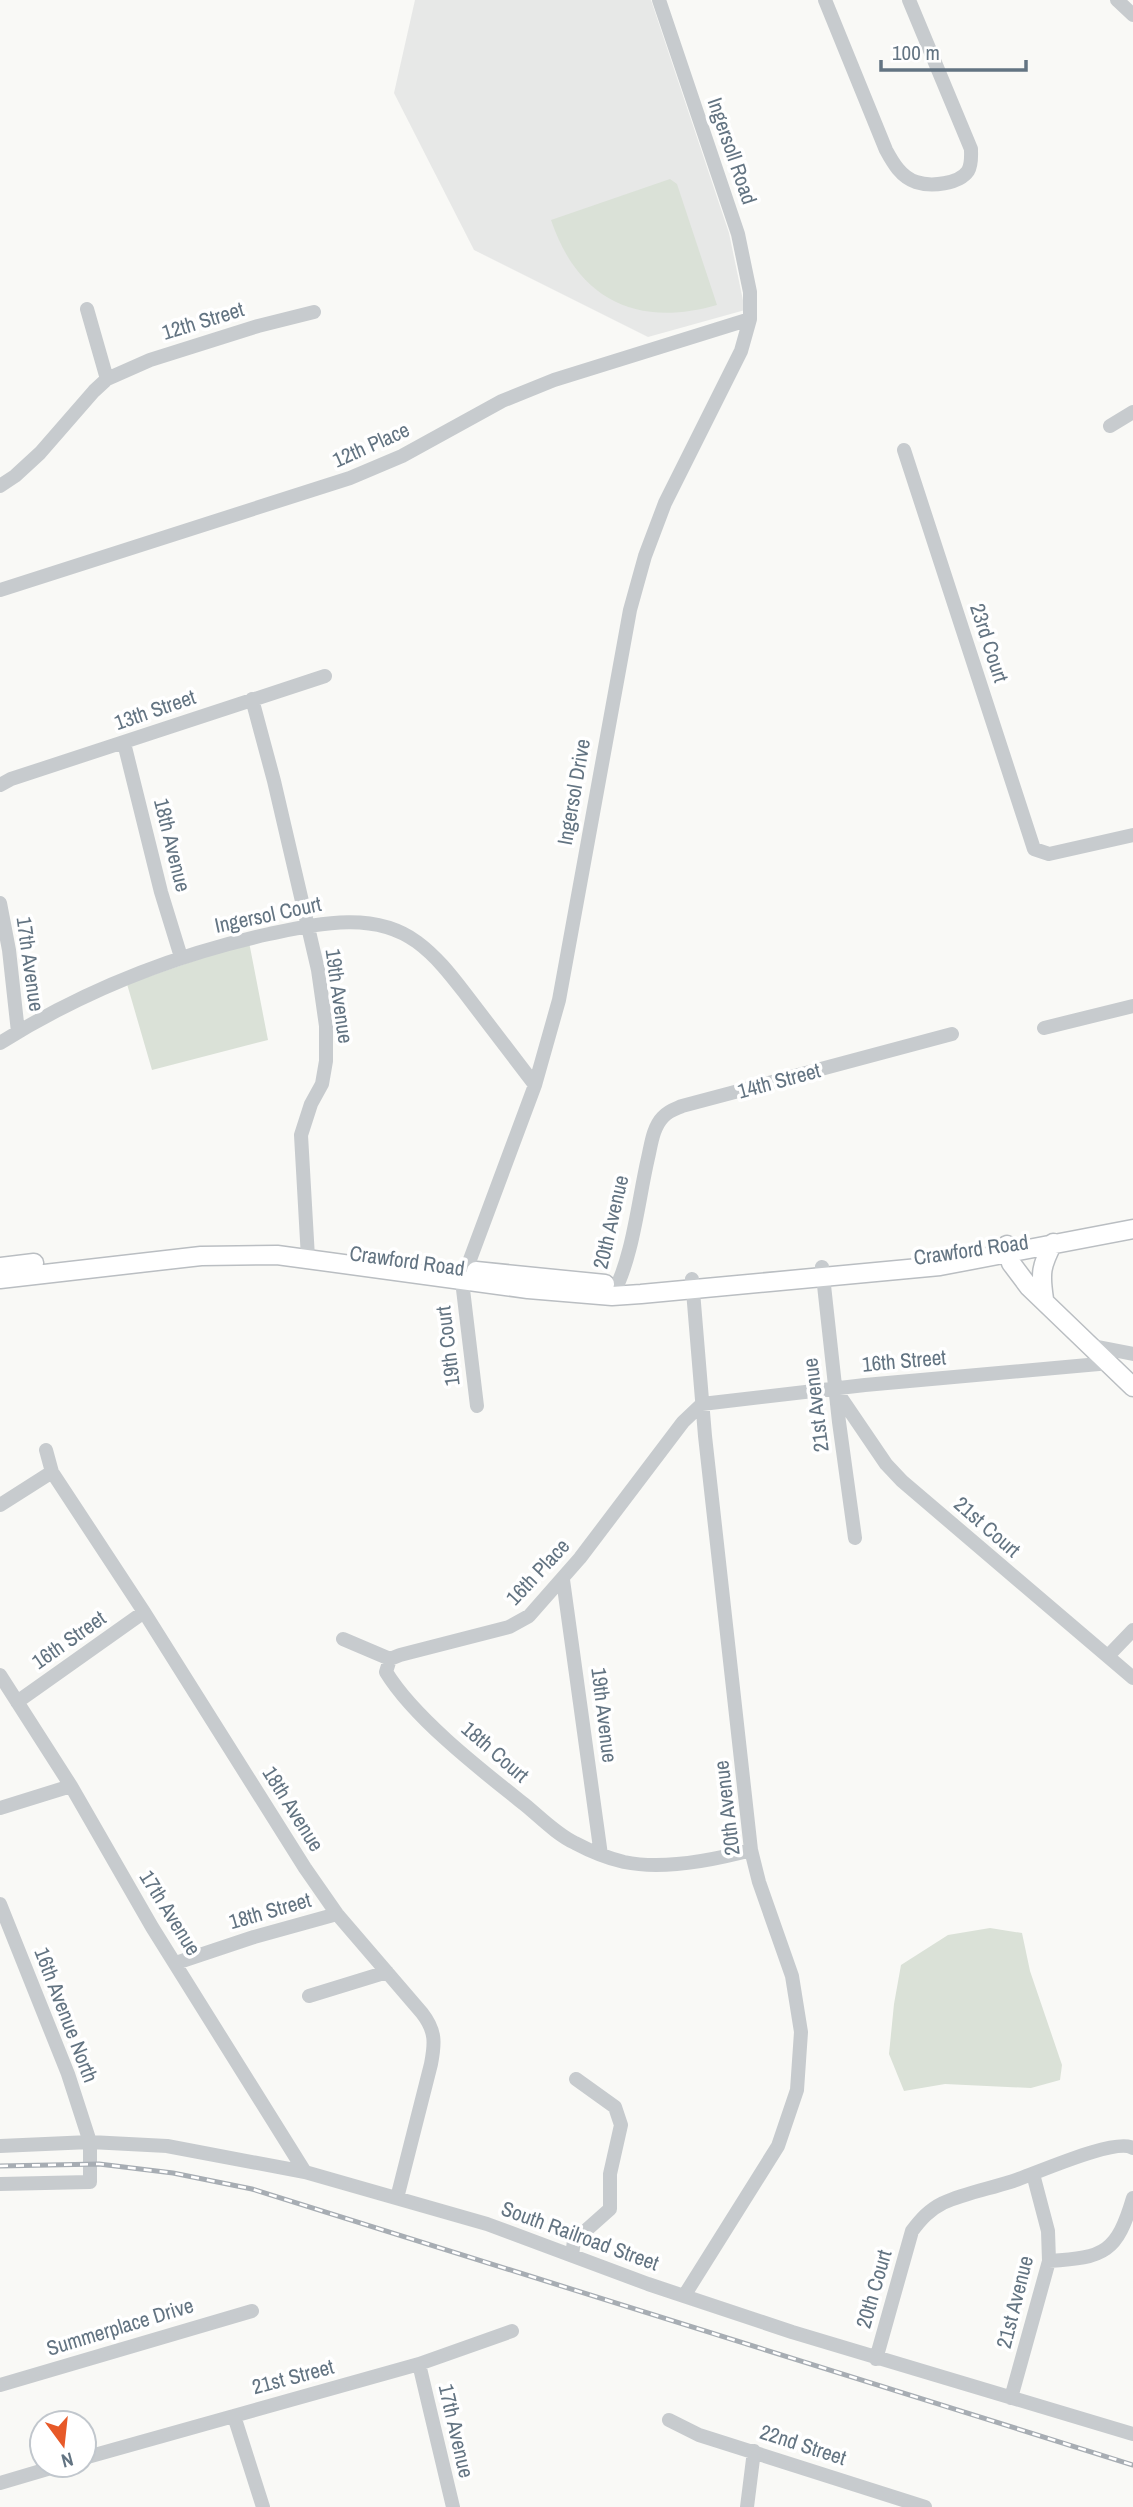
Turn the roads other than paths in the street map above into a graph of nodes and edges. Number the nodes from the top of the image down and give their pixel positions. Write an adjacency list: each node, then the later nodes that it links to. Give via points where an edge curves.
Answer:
1 (659, 0): 8 (street, Ingersoll Road, via 738,234 750,292)
2 (825, 0): 3 (street, via 897,169 916,182 939,185 969,170 971,149)
3 (909, 0)
4 (1117, 0): 5 (street)
5 (1133, 15)
6 (87, 309): 9 (street)
7 (314, 312): 9 (street, 12th Street, via 150,360)
8 (750, 320): 14 (street, 12th Place, via 554,380 502,401 402,456 350,478); 28 (street, Ingersol Drive, via 741,351 665,503 645,556 630,610 559,1000)
9 (107, 379): 13 (street, via 40,453)
10 (1133, 412): 11 (street)
11 (1110, 426)
12 (904, 450): 19 (street, 23rd Court, via 1034,849 1049,854)
13 (0, 486)
14 (0, 590)
15 (325, 676): 16 (street, 13th Street)
16 (252, 699): 17 (street, 13th Street); 21 (street, 19th Avenue)
17 (124, 743): 18 (street, 13th Street); 22 (street, 18th Avenue)
18 (0, 785)
19 (1133, 835)
20 (0, 903): 25 (street, 17th Avenue)
21 (306, 925): 22 (street, Ingersol Court); 28 (street, Ingersol Court, via 351,922 386,926 416,941 441,963); 33 (street, 19th Avenue, via 326,1026 322,1084 301,1135)
22 (181, 957): 25 (street, Ingersol Court, via 116,982)
23 (1133, 1006): 24 (street)
24 (1044, 1028)
25 (18, 1031): 27 (street, Ingersol Court)
26 (952, 1034): 29 (street, 14th Street, via 671,1110 662,1117)
27 (0, 1043)
28 (535, 1086): 37 (street, Ingersol Drive)
29 (642, 1156): 41 (street, 20th Avenue)
30 (1133, 1229): 31 (main road)
31 (1053, 1243): 32 (main road, Crawford Road, via 1042,1240); 42 (main road, via 1043,1262)
32 (1010, 1251): 34 (main road, Crawford Road); 36 (main road, Crawford Road, via 948,1254); 39 (main road, via 1011,1263); 42 (main road, via 1035,1280)
33 (308, 1253): 35 (main road, Crawford Road, via 238,1244); 37 (main road, Crawford Road); 38 (main road, Crawford Road, via 201,1256)
34 (980, 1260): 36 (main road, Crawford Road); 39 (main road)
35 (0, 1267)
36 (823, 1272): 40 (main road, Crawford Road); 47 (street, 21st Avenue)
37 (464, 1276): 41 (main road, Crawford Road); 49 (street, 19th Court)
38 (0, 1279)
39 (1024, 1280): 42 (main road)
40 (692, 1285): 41 (main road, Crawford Road); 48 (street, 20th Avenue)
41 (615, 1290)
42 (1044, 1299): 43 (main road)
43 (1093, 1346): 44 (street); 45 (main road)
44 (1133, 1354)
45 (1110, 1363): 46 (main road); 47 (street, 16th Street)
46 (1133, 1387)
47 (835, 1389): 48 (street, 16th Street); 53 (street, 21st Avenue); 58 (street, 21st Court, via 902,1481)
48 (702, 1404): 54 (street, 16th Place, via 683,1422); 65 (street, 20th Avenue)
49 (477, 1406)
50 (46, 1450): 51 (street, 18th Avenue)
51 (52, 1472): 52 (street); 55 (street, 18th Avenue)
52 (0, 1505)
53 (855, 1538)
54 (563, 1580): 59 (street, 16th Place, via 520,1623); 66 (street, 19th Avenue)
55 (144, 1612): 62 (street, 16th Street); 68 (street, 18th Avenue)
56 (1133, 1630): 58 (street)
57 (343, 1639): 59 (street)
58 (1108, 1656): 61 (street, 21st Court)
59 (390, 1659): 66 (street, 18th Court, via 386,1672 393,1683 467,1757 554,1829)
60 (0, 1675): 62 (street, 17th Avenue)
61 (1133, 1678)
62 (17, 1702): 63 (street, 17th Avenue)
63 (71, 1786): 64 (street); 69 (street, 17th Avenue)
64 (0, 1808)
65 (751, 1850): 66 (street, via 705,1860 648,1864); 83 (street, 20th Avenue, via 792,1976 801,2032 797,2090 778,2146)
66 (601, 1855)
67 (0, 1904): 73 (street, 16th Avenue North)
68 (337, 1914): 69 (street, 18th Street); 70 (street, 18th Avenue)
69 (176, 1963): 76 (street, 17th Avenue)
70 (387, 1972): 71 (street); 80 (street, 18th Avenue, via 429,2021 435,2042)
71 (309, 1996)
72 (576, 2079): 81 (street, via 615,2107 621,2125 610,2174 610,2209 574,2241)
73 (90, 2142): 74 (street, South Railroad Street); 76 (street, South Railroad Street, via 190,2149); 78 (street, 16th Avenue North, via 90,2182)
74 (0, 2146)
75 (1133, 2148): 77 (street, via 1116,2146)
76 (305, 2172): 80 (street, South Railroad Street)
77 (1033, 2174): 82 (street, 21st Avenue, via 1048,2231); 86 (street, 20th Court, via 944,2203 925,2214 912,2231)
78 (0, 2184)
79 (1133, 2198): 82 (street, via 1123,2228 1109,2248 1075,2260)
80 (397, 2199): 81 (street, South Railroad Street, via 488,2224)
81 (572, 2255): 83 (street, South Railroad Street)
82 (1049, 2261): 89 (street, 21st Avenue)
83 (684, 2297): 86 (street, South Railroad Street)
84 (252, 2311): 88 (street, Summerplace Drive)
85 (512, 2331): 87 (street, 21st Street)
86 (876, 2359): 89 (street, South Railroad Street)
87 (419, 2364): 90 (street, 21st Street); 98 (street, 17th Avenue)
88 (0, 2385)
89 (1011, 2398): 92 (street, South Railroad Street)
90 (234, 2416): 94 (street, 21st Street); 97 (street)
91 (669, 2420): 93 (street, 22nd Street, via 699,2435)
92 (1133, 2434)
93 (754, 2451): 99 (street); 100 (street, 22nd Street)
94 (98, 2454)
95 (28, 2475): 96 (street)
96 (0, 2483)
97 (263, 2507)
98 (453, 2507)
99 (747, 2507)
100 (925, 2507)

